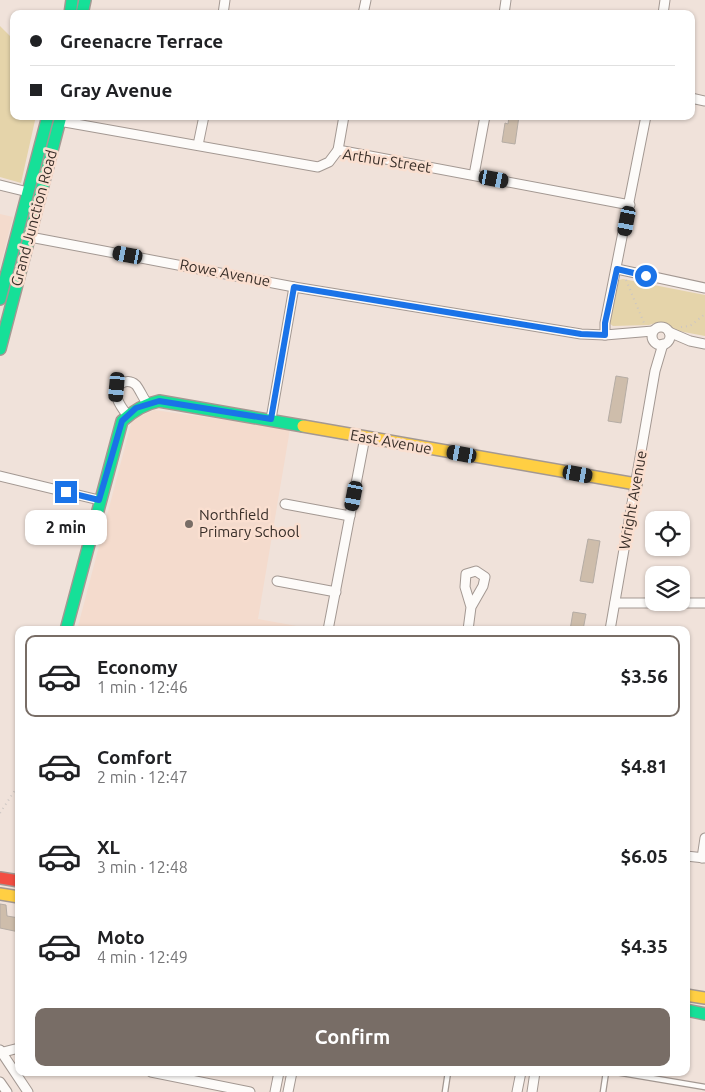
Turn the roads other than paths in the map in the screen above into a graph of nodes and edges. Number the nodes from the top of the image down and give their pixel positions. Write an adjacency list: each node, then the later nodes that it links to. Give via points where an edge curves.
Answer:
1 (47, 120): 12 (main road, Grand Junction Road)
2 (60, 120): 13 (main road, Grand Junction Road)
3 (65, 120): 8 (street, Arthur Street)
4 (203, 120): 8 (street)
5 (343, 120): 9 (street)
6 (484, 120): 10 (street)
7 (645, 120): 14 (street)
8 (198, 145): 9 (street, Arthur Street, via 318,167 329,162)
9 (338, 150): 10 (street, Arthur Street)
10 (474, 175): 14 (street, Arthur Street)
11 (0, 185): 12 (street)
12 (28, 192): 13 (main road); 19 (main road, Grand Junction Road)
13 (40, 196): 15 (main road, Grand Junction Road)
14 (630, 205): 16 (street)
15 (30, 236): 17 (street, Rowe Avenue); 20 (main road, Grand Junction Road)
16 (617, 269): 18 (street); 22 (street)
17 (294, 287): 22 (street, Rowe Avenue, via 581,334); 29 (street)
18 (705, 288)
19 (0, 299)
20 (5, 310): 26 (main road, Grand Junction Road)
21 (673, 332): 23 (street, Wright Avenue); 23 (street, Rowe Avenue, via 662,327); 24 (street, Rowe Avenue)
22 (605, 335): 23 (street, Rowe Avenue, via 629,334)
23 (658, 340): 24 (street, Rowe Avenue); 32 (street, Wright Avenue)
24 (690, 341): 25 (street, Rowe Avenue)
25 (705, 344)
26 (0, 349)
27 (142, 406): 28 (main road); 28 (street, via 135,384 121,382 116,397); 29 (main road, East Avenue, via 159,401)
28 (128, 416): 33 (main road, via 122,421)
29 (271, 419): 30 (main road, East Avenue)
30 (365, 437): 32 (main road, East Avenue); 35 (street)
31 (0, 476): 33 (street)
32 (636, 484): 38 (street, Wright Avenue)
33 (99, 500): 41 (main road)
34 (285, 504): 35 (street)
35 (350, 516): 37 (street)
36 (277, 581): 37 (street)
37 (336, 592): 42 (street)
38 (615, 603): 39 (street); 44 (street, Wright Avenue)
39 (705, 603)
40 (472, 607): 43 (street)
41 (67, 626)
42 (329, 626)
43 (469, 626)
44 (611, 626)
45 (705, 838): 47 (street)
46 (690, 856): 47 (street)
47 (704, 858)
48 (0, 878): 49 (main road)
49 (15, 880)
50 (0, 894): 51 (main road)
51 (15, 896)
52 (690, 996): 53 (main road)
53 (705, 998)
54 (690, 1011): 55 (main road)
55 (705, 1014)
56 (15, 1049): 57 (street)
57 (1, 1052): 58 (street)
58 (15, 1073)
59 (17, 1076): 71 (street)
60 (171, 1076): 72 (street)
61 (278, 1076): 73 (street)
62 (291, 1076): 74 (street)
63 (447, 1076): 75 (lane)
64 (520, 1076): 76 (street)
65 (534, 1076): 77 (street)
66 (605, 1076): 78 (lane)
67 (640, 1076): 69 (lane)
68 (0, 1082): 70 (street)
69 (705, 1087)
70 (7, 1092)
71 (28, 1092)
72 (250, 1092)
73 (275, 1092)
74 (288, 1092)
75 (445, 1092)
76 (517, 1092)
77 (532, 1092)
78 (603, 1092)

